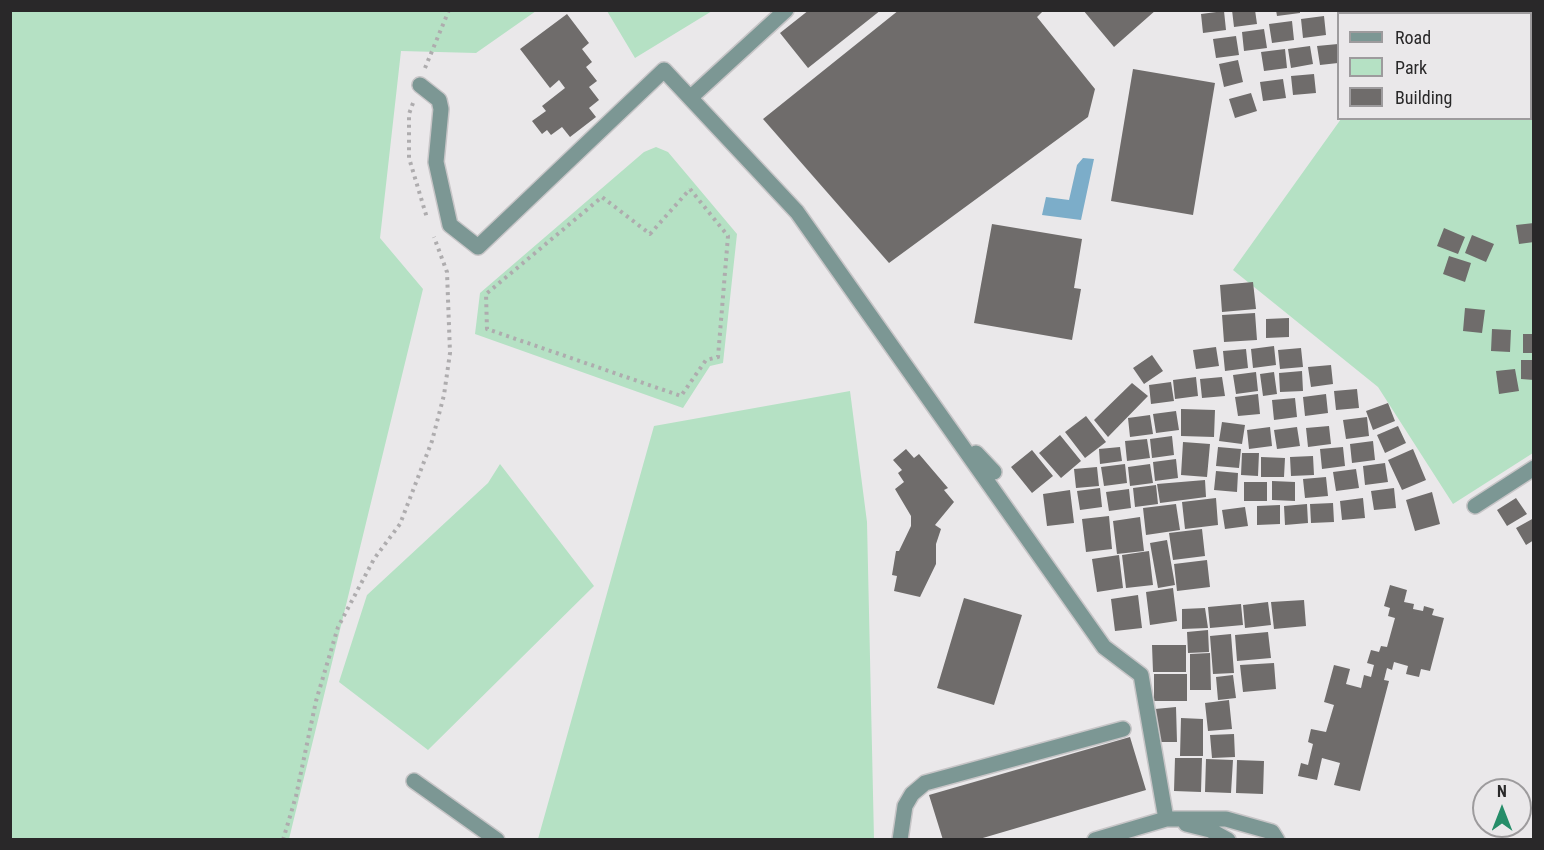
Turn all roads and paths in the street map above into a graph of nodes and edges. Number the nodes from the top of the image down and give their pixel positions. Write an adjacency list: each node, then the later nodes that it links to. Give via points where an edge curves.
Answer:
1 (448, 10): 3 (path)
2 (786, 10): 4 (street)
3 (420, 85): 4 (street, via 439,100 441,109 436,162 450,225 478,247 664,70); 5 (path, via 409,114 409,158)
4 (690, 98): 8 (street, via 797,212)
5 (427, 219)
6 (431, 230): 15 (path, via 447,272 450,353 444,395 432,441 400,524 374,559 338,627 316,701)
7 (486, 294): 7 (path, via 602,197 650,234 690,189 728,236 718,357 706,360 681,396 487,329)
8 (944, 418): 10 (street); 14 (street, via 1104,646 1141,675)
9 (1533, 468): 11 (street)
10 (994, 472)
11 (1475, 506)
12 (1123, 729): 17 (street, via 925,783 905,806)
13 (414, 781): 16 (street)
14 (1166, 819): 18 (street); 19 (street, via 1210,830); 20 (street, via 1226,819 1272,832)
15 (284, 840)
16 (496, 840)
17 (900, 840)
18 (1095, 840)
19 (1228, 840)
20 (1277, 840)

